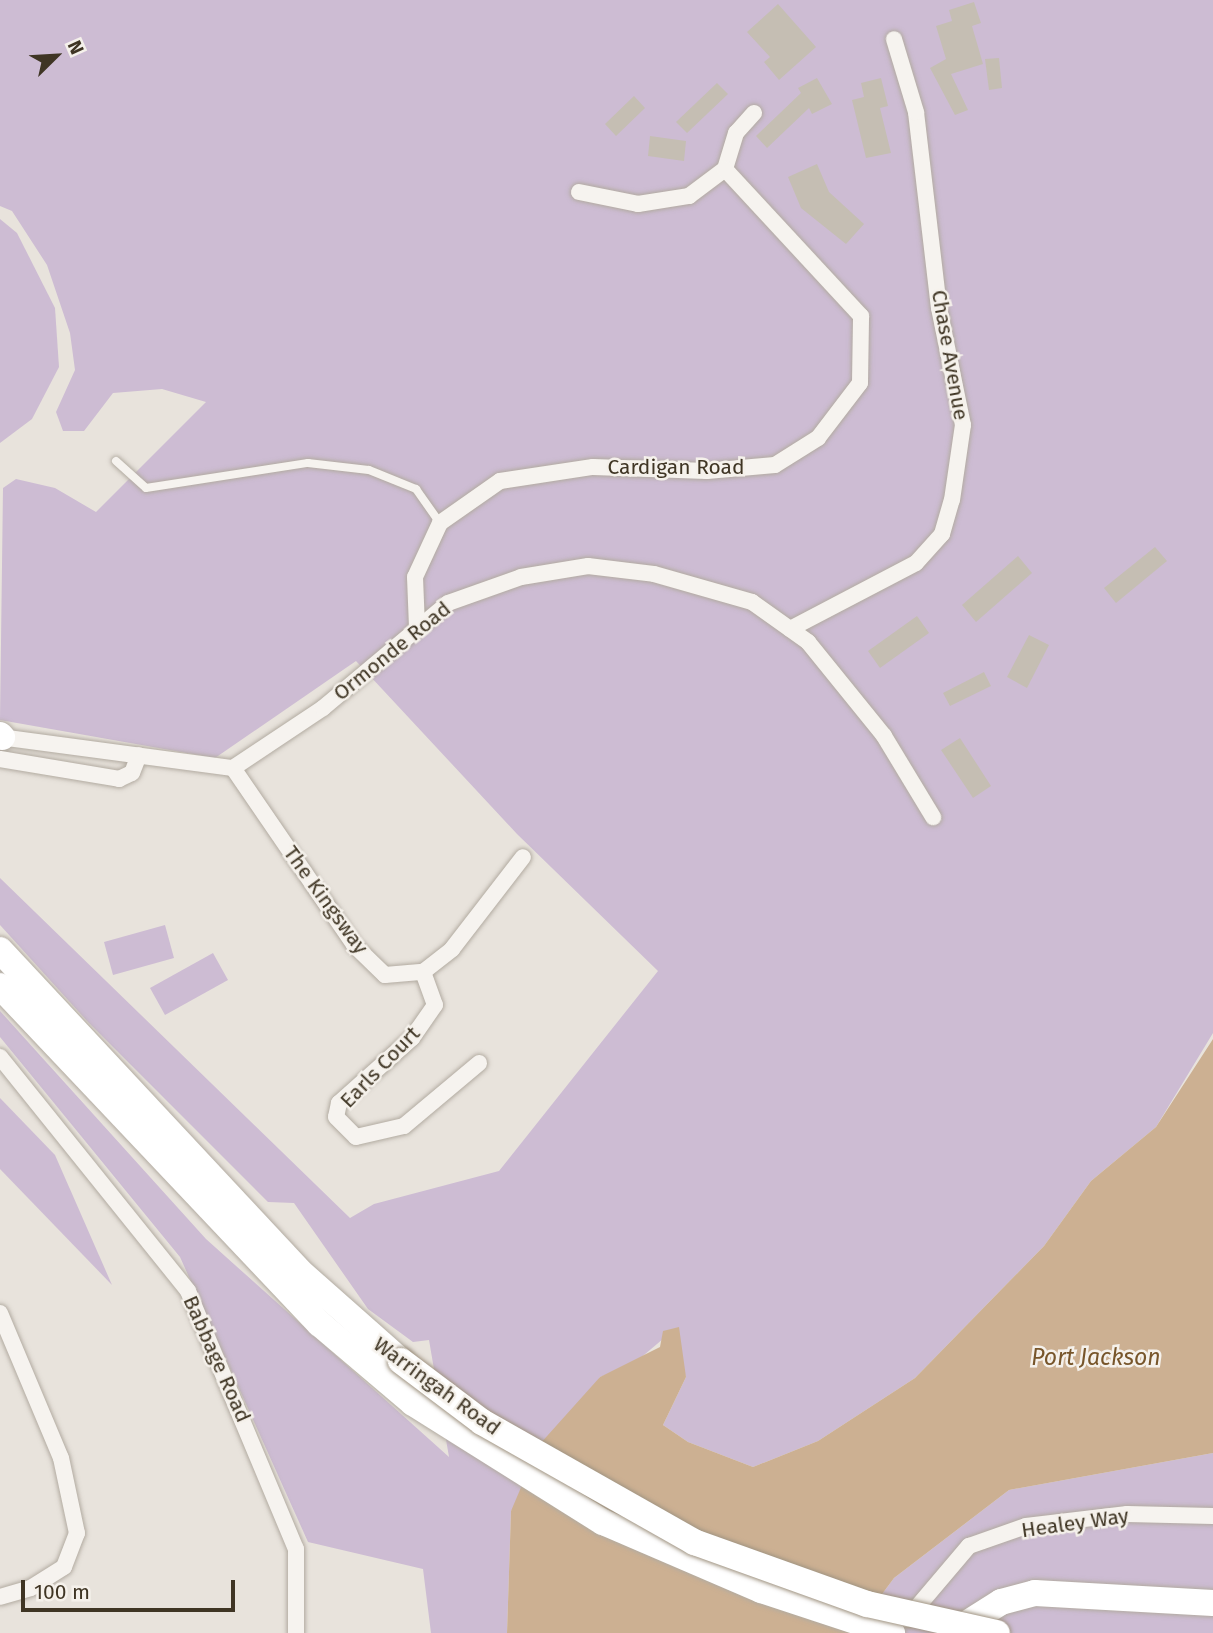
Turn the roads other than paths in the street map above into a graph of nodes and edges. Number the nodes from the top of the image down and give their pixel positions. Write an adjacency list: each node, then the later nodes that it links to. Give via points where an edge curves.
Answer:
1 (894, 39): 8 (street, Chase Avenue, via 916,112 939,308 963,425 952,500 942,534 916,563)
2 (754, 113): 3 (street, via 736,133)
3 (725, 169): 4 (street, via 677,199 615,203); 6 (street, Cardigan Road, via 861,316 860,383 818,438 775,465 707,471 593,467 500,481)
4 (579, 192)
5 (116, 461): 6 (lane, via 146,488 308,463 369,470 416,489)
6 (440, 523): 7 (street, via 415,577)
7 (418, 627): 8 (street, Ormonde Road, via 448,603 521,577 588,566 654,574 752,602); 11 (street, Ormonde Road, via 323,708)
8 (790, 629): 12 (street, Ormonde Road, via 808,642 884,736)
9 (1, 742): 10 (street); 10 (street, via 119,779 132,773)
10 (139, 755): 11 (street, via 205,769)
11 (233, 768): 15 (street, The Kingsway, via 354,945 385,975)
12 (933, 817)
13 (523, 857): 15 (street, via 452,949)
14 (0, 950): 19 (highway, Warringah Road)
15 (423, 972): 18 (street, Earls Court, via 435,1005 412,1038 339,1103 336,1117 356,1137 404,1126)
16 (0, 986): 19 (highway, Warringah Road)
17 (0, 1057): 24 (street, Babbage Road, via 188,1291 296,1549)
18 (479, 1063)
19 (237, 1224): 25 (highway, Warringah Road, via 377,1375 505,1466 668,1553); 27 (highway, Warringah Road, bridge, via 401,1362 482,1422 599,1493 781,1577 867,1605)
20 (0, 1313): 22 (street, via 61,1458 77,1533 64,1567 32,1588)
21 (1213, 1516): 25 (street, Healey Way, via 1127,1514 1026,1527 969,1546)
22 (0, 1597)
23 (1213, 1603): 26 (highway, via 1035,1592 1001,1602)
24 (296, 1633)
25 (894, 1633)
26 (952, 1633)
27 (997, 1633)

